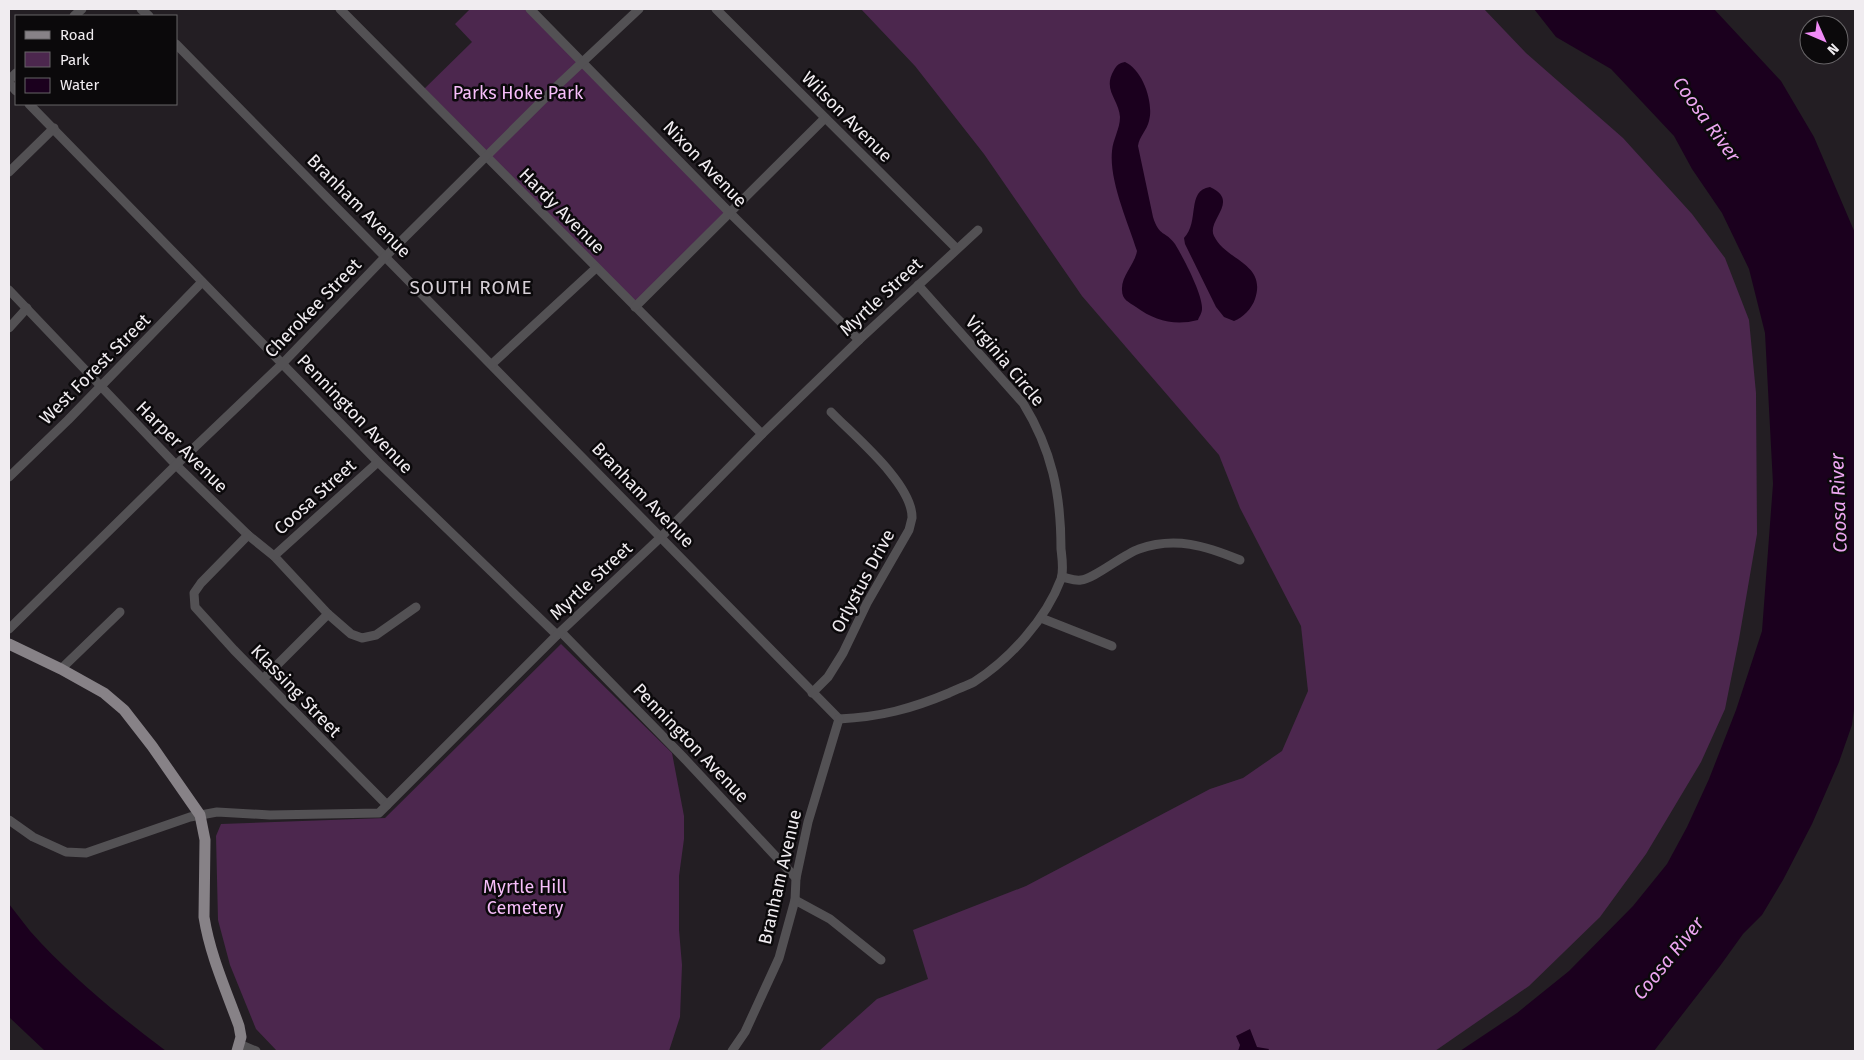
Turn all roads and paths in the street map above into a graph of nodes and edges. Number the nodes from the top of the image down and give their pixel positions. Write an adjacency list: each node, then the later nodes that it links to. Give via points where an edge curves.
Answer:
1 (340, 9): 10 (street, Hardy Avenue)
2 (530, 9): 6 (street, Nixon Avenue)
3 (639, 9): 6 (street, Cherokee Street)
4 (716, 9): 8 (street, Wilson Avenue)
5 (178, 46): 15 (street, Branham Avenue)
6 (582, 62): 10 (street, Cherokee Street); 12 (street, Nixon Avenue)
7 (30, 105): 9 (street, Pennington Avenue)
8 (825, 118): 12 (street); 14 (street, Wilson Avenue)
9 (54, 128): 11 (street); 17 (street, Pennington Avenue)
10 (486, 157): 15 (street, Cherokee Street); 16 (street, Hardy Avenue)
11 (9, 172)
12 (730, 213): 20 (street); 23 (street, Nixon Avenue)
13 (978, 230): 14 (street, Myrtle Street)
14 (956, 248): 18 (street, Myrtle Street)
15 (386, 256): 24 (street, Cherokee Street); 25 (street, Branham Avenue)
16 (596, 268): 20 (street, Hardy Avenue); 25 (street)
17 (202, 282): 24 (street, Pennington Avenue); 26 (street, West Forest Street)
18 (918, 285): 23 (street, Myrtle Street); 36 (street, Virginia Circle, via 1023,403 1034,421 1054,471)
19 (9, 290): 21 (street, Harper Avenue)
20 (635, 307): 28 (street, Hardy Avenue)
21 (27, 308): 22 (street); 26 (street, Harper Avenue)
22 (9, 328)
23 (859, 340): 28 (street, Myrtle Street)
24 (284, 363): 29 (street, Pennington Avenue); 30 (street, Cherokee Street)
25 (492, 364): 33 (street, Branham Avenue)
26 (100, 386): 30 (street, Harper Avenue); 31 (street, West Forest Street)
27 (831, 412): 48 (street, Orlystus Drive, via 896,478 912,518 909,530 866,603 843,653 828,677)
28 (762, 434): 33 (street, Myrtle Street)
29 (378, 462): 34 (street, Coosa Street); 43 (street, Pennington Avenue)
30 (176, 466): 32 (street, Harper Avenue); 42 (street, Cherokee Street)
31 (9, 477)
32 (248, 536): 34 (street, Harper Avenue); 37 (street, Coosa Street)
33 (661, 537): 43 (street, Myrtle Street); 48 (street, Branham Avenue)
34 (274, 556): 40 (street, Harper Avenue)
35 (1240, 560): 36 (street, via 1191,543 1166,543 1140,548 1083,580)
36 (1062, 577): 41 (street, Virginia Circle)
37 (194, 593): 47 (street, Klassing Street, via 194,607)
38 (416, 607): 40 (street, Harper Avenue, via 376,635 362,638 351,634)
39 (120, 612): 46 (street)
40 (328, 614): 47 (street)
41 (1042, 618): 45 (street); 49 (street, Virginia Circle, via 1005,658 973,682 906,708 870,717)
42 (9, 629)
43 (559, 634): 50 (street, Myrtle Street); 53 (street, Pennington Avenue, via 682,757)
44 (9, 644): 46 (main road)
45 (1112, 646)
46 (61, 669): 51 (main road, via 104,693 124,710)
47 (263, 679): 50 (street, Klassing Street)
48 (812, 693): 49 (street, Branham Avenue)
49 (839, 719): 53 (street, Branham Avenue, via 808,822)
50 (387, 805): 51 (street, Myrtle Street, via 378,814 217,812)
51 (200, 815): 52 (street, Myrtle Street, via 86,853 66,852 33,837); 56 (main road, via 205,840 204,917 211,950 239,1026)
52 (9, 820)
53 (796, 878): 54 (street, Branham Avenue)
54 (795, 900): 55 (street, via 830,919); 58 (street, Branham Avenue, via 779,958 745,1032)
55 (881, 960)
56 (238, 1048): 57 (street)
57 (256, 1051)
58 (732, 1051)

